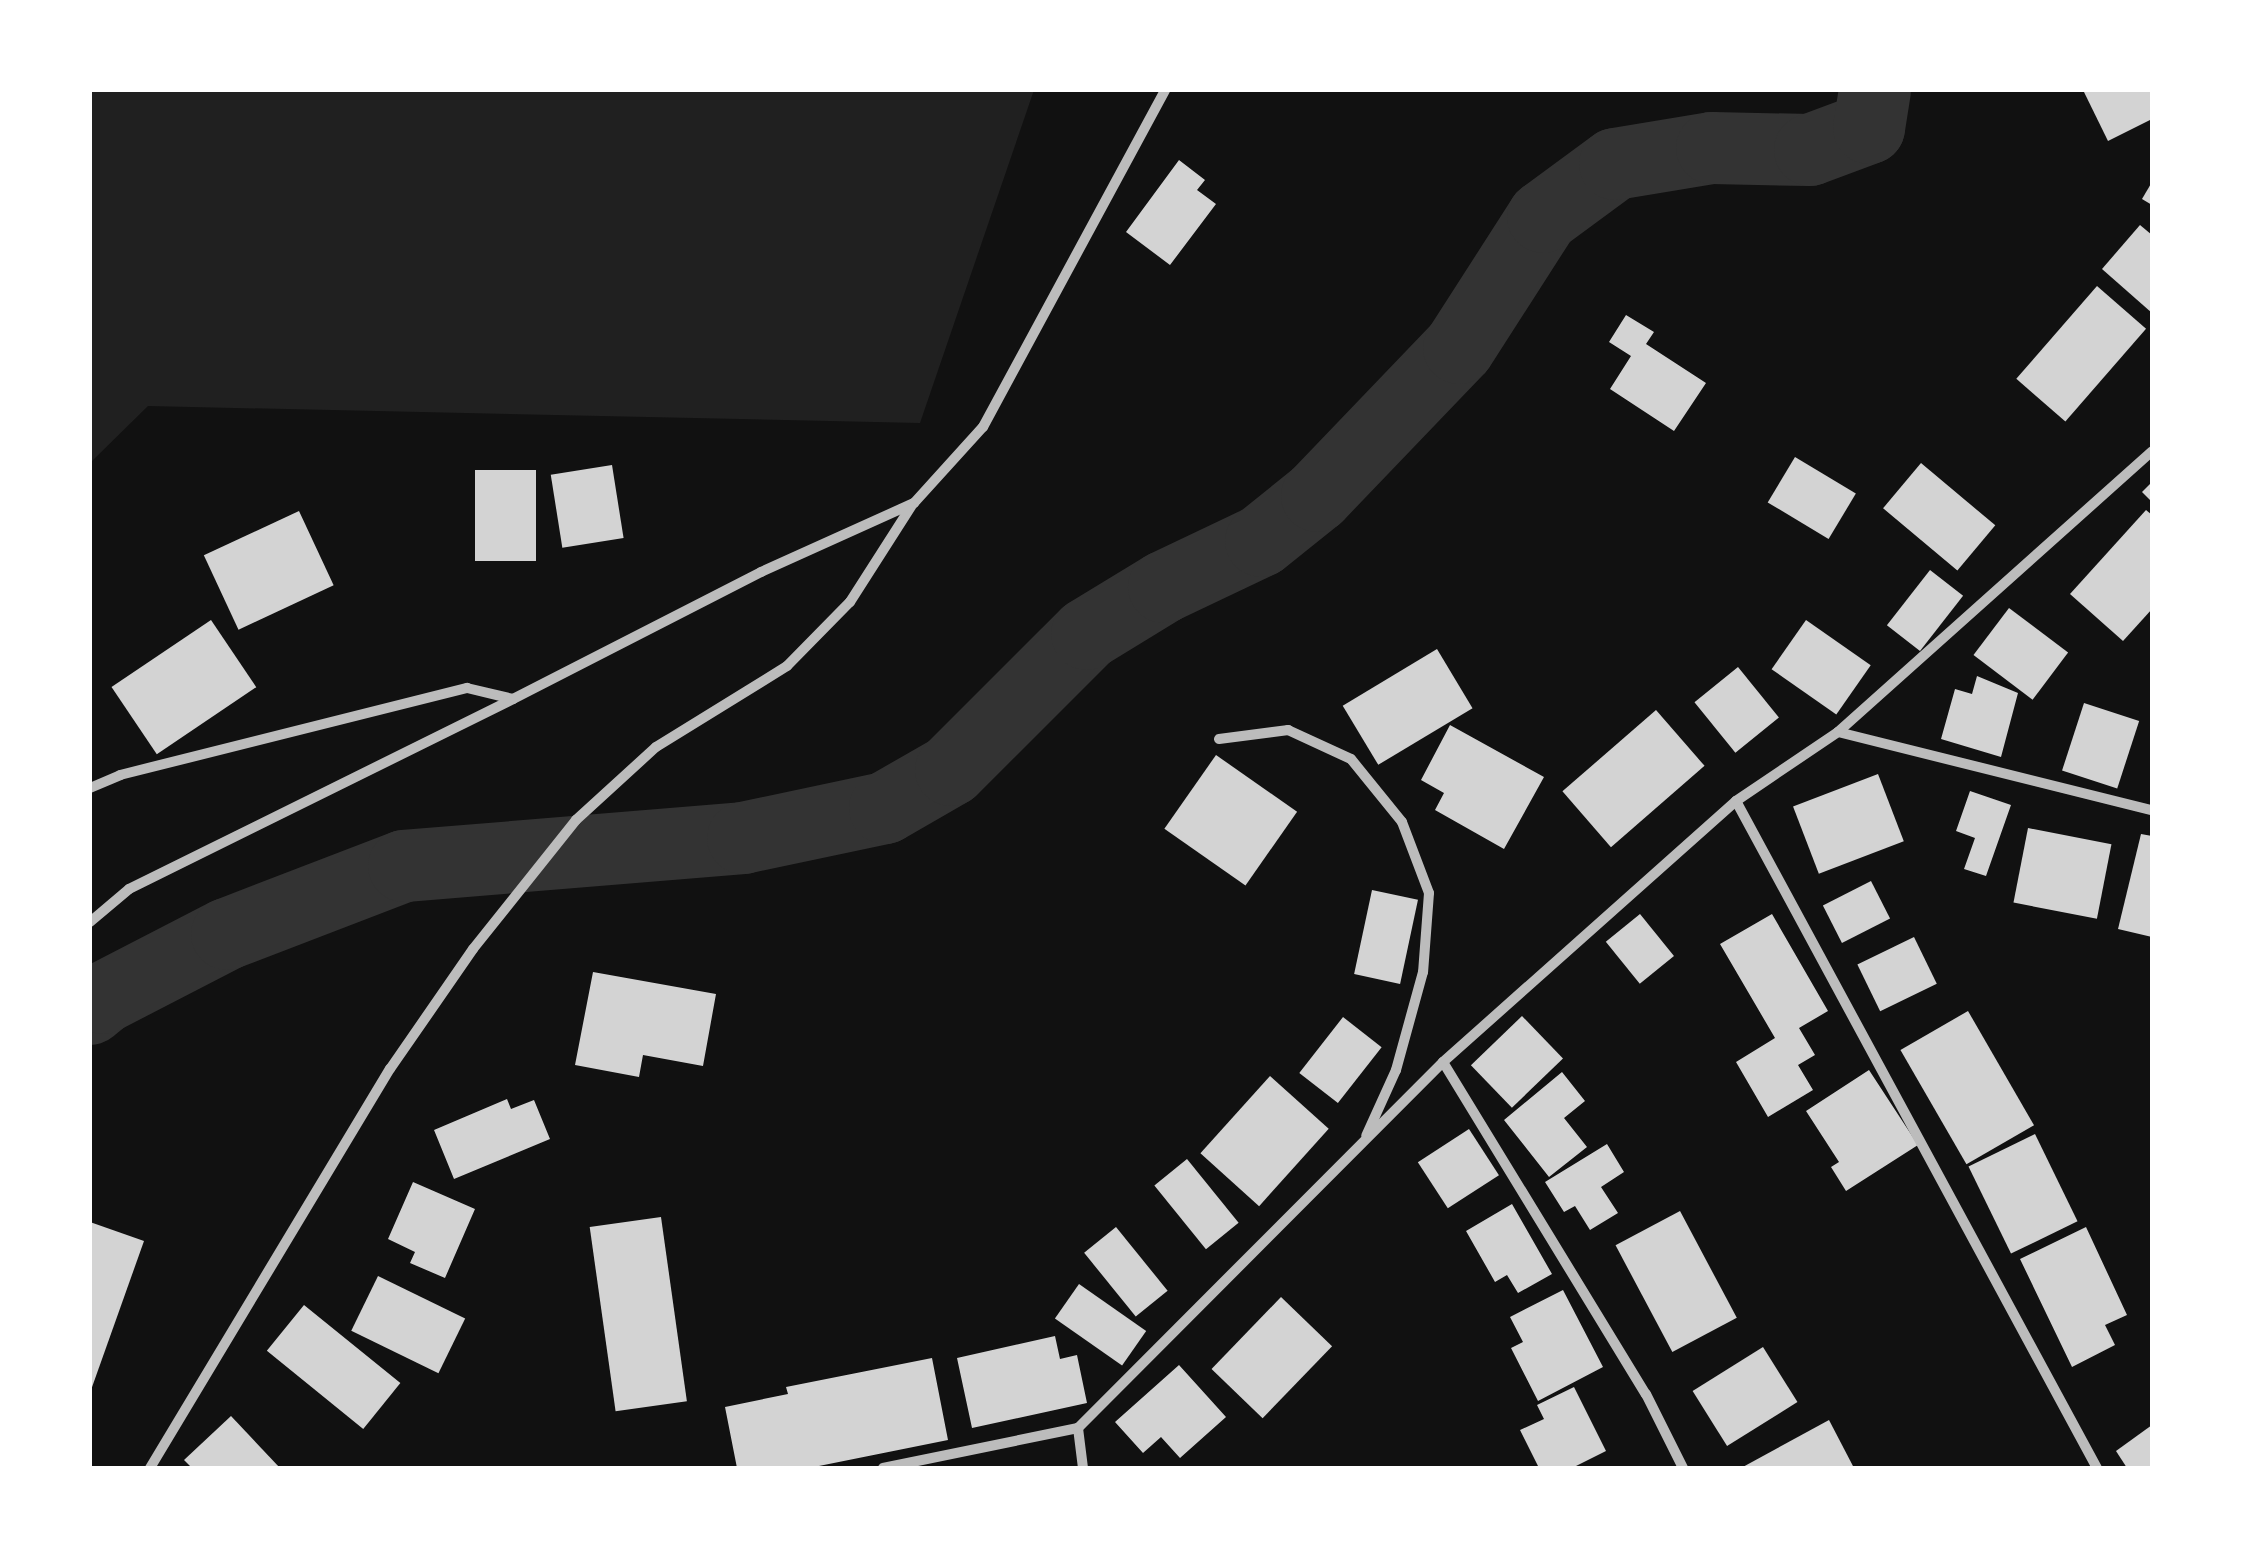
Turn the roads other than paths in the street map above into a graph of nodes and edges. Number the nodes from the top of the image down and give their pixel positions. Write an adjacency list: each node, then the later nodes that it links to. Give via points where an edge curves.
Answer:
1 (1165, 90): 3 (street, via 983,427)
2 (2152, 451): 5 (street)
3 (914, 503): 4 (street, via 761,572); 14 (street, via 850,602 787,666 656,747 576,820 526,882 390,1069)
4 (514, 699): 7 (street, via 466,688 120,774); 10 (street, via 129,888)
5 (1838, 732): 8 (street); 9 (street)
6 (1220, 739): 12 (street, via 1288,730 1350,759 1402,822 1430,893 1423,972 1396,1070)
7 (90, 788)
8 (1736, 802): 11 (street); 18 (street)
9 (2152, 810)
10 (90, 922)
11 (1443, 1062): 12 (street); 17 (street, via 1646,1394)
12 (1361, 1146): 13 (street)
13 (1078, 1428): 15 (street); 16 (street)
14 (150, 1468)
15 (883, 1468)
16 (1083, 1468)
17 (1683, 1468)
18 (2097, 1468)

